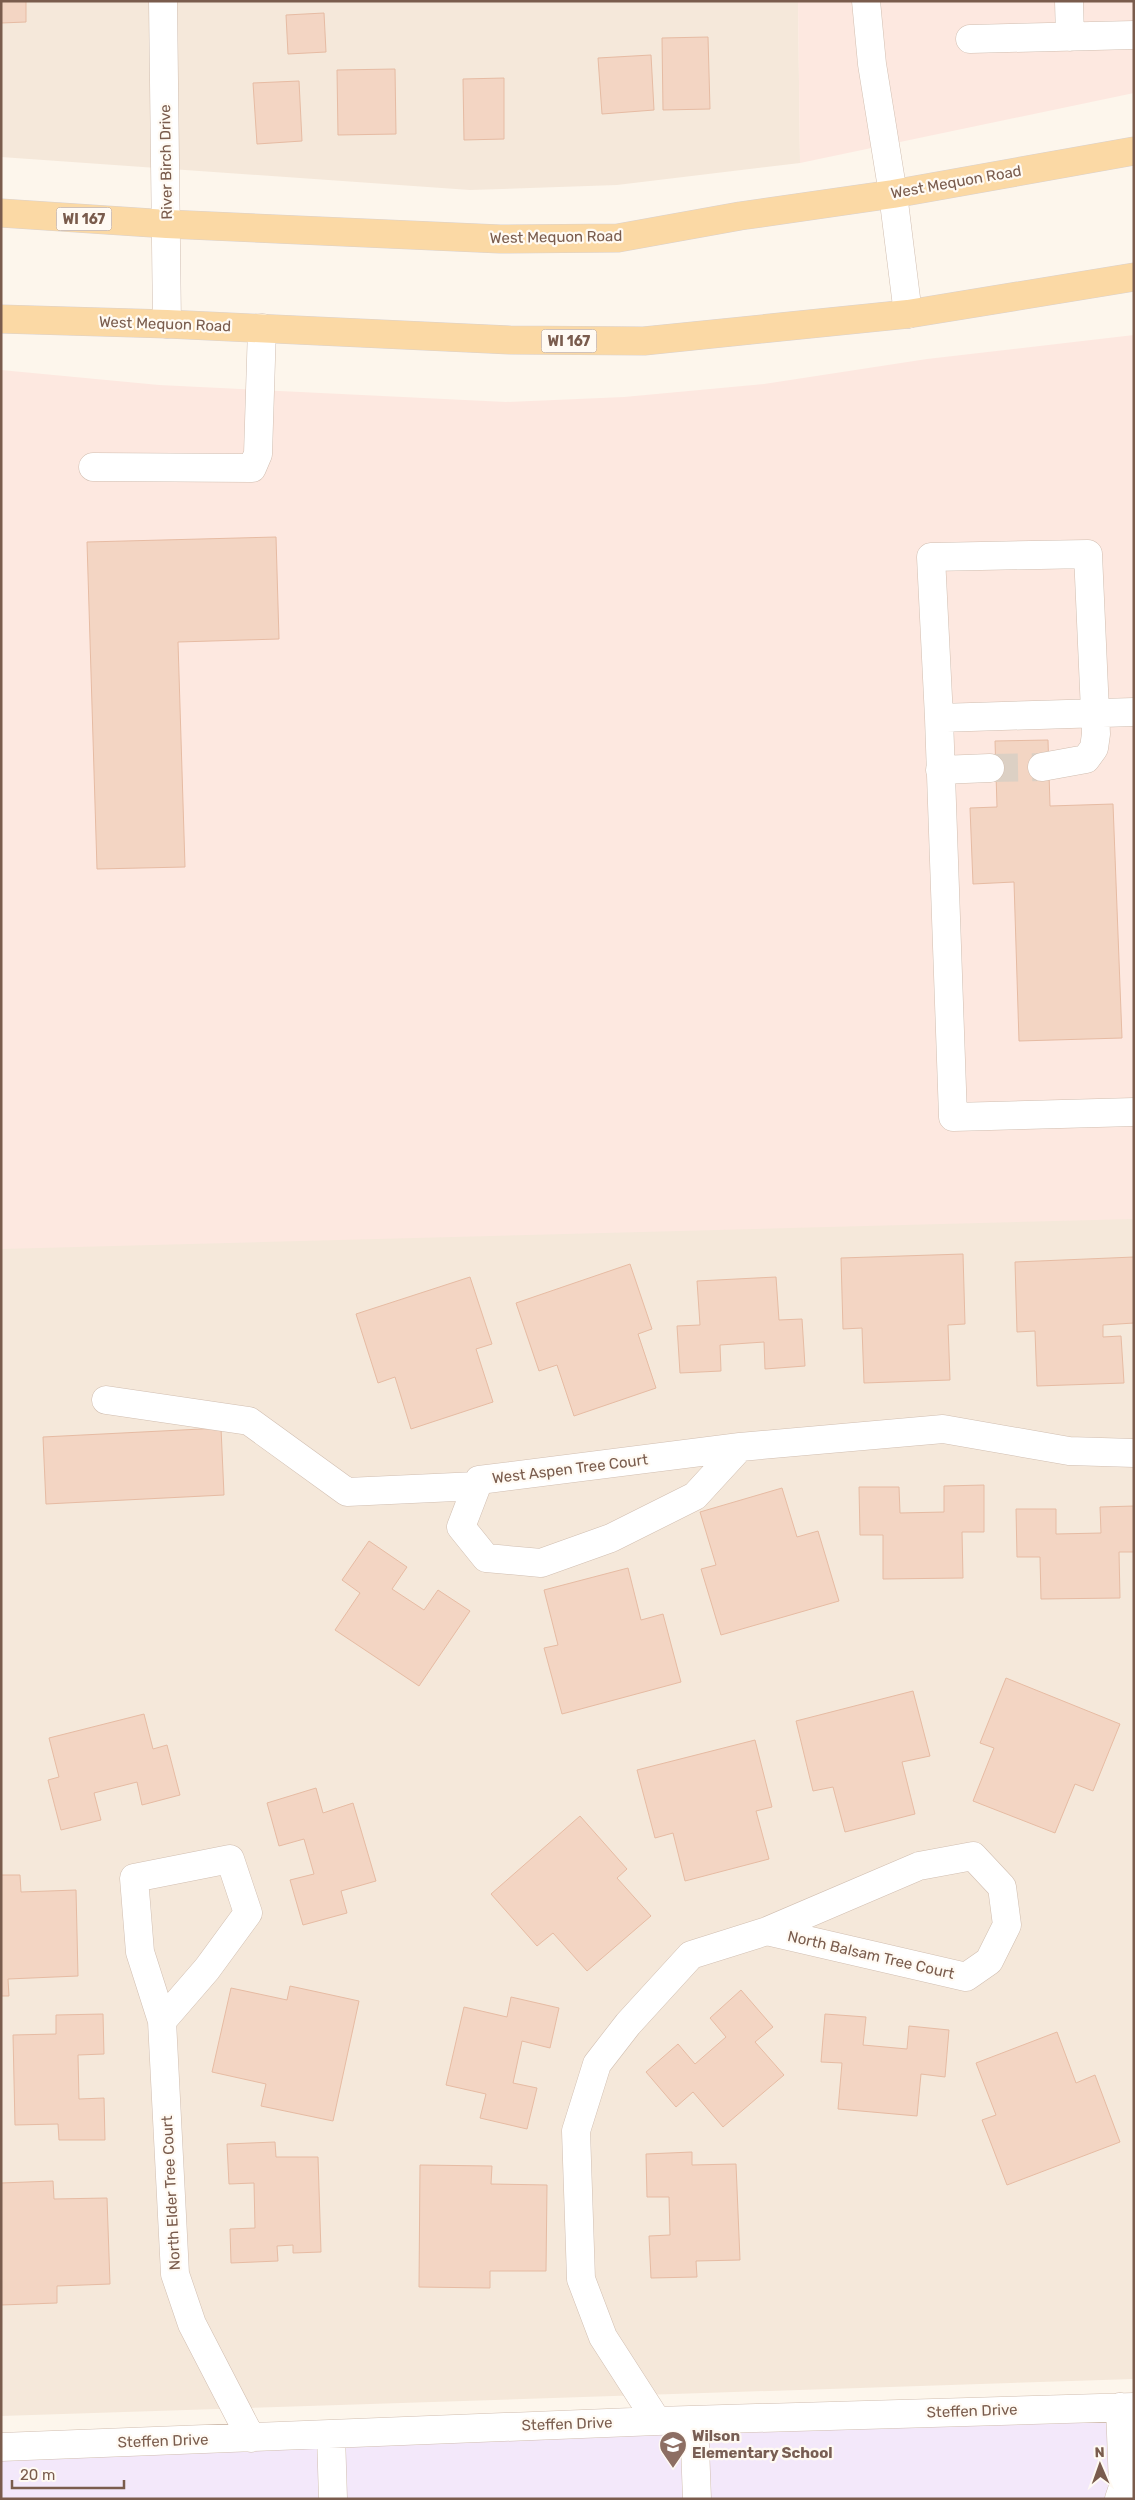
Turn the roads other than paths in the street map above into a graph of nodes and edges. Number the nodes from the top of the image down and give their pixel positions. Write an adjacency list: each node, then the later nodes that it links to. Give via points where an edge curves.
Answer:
1 (163, 1): 10 (street, River Birch Drive)
2 (866, 1): 8 (street, via 872,64)
3 (1069, 1): 5 (street)
4 (1134, 35): 5 (street)
5 (1070, 37): 6 (street)
6 (970, 39)
7 (1134, 151): 8 (main road, West Mequon Road / WI 167)
8 (893, 194): 10 (main road, West Mequon Road / WI 167, via 618,238 500,239); 12 (street)
9 (1, 213): 10 (main road, West Mequon Road / WI 167)
10 (168, 224): 14 (street, River Birch Drive)
11 (1134, 277): 12 (main road, West Mequon Road / WI 167)
12 (908, 314): 15 (main road, West Mequon Road / WI 167, via 644,341 510,340)
13 (1, 319): 14 (main road, West Mequon Road / WI 167)
14 (167, 324): 15 (main road, West Mequon Road / WI 167)
15 (262, 328): 16 (street, via 258,454 252,468)
16 (93, 467)
17 (1134, 712): 18 (street)
18 (1095, 713): 19 (street); 19 (street, via 1088,554 931,557); 20 (street, via 1094,748 1086,759)
19 (939, 718): 22 (street)
20 (1042, 766)
21 (990, 768): 22 (street)
22 (940, 770): 23 (street, via 953,1117)
23 (1134, 1112)
24 (106, 1400): 27 (street, via 249,1422 347,1492)
25 (740, 1447): 26 (street, West Aspen Tree Court, via 943,1429 1068,1451); 27 (street, West Aspen Tree Court, via 479,1480); 27 (street, West Aspen Tree Court, via 695,1496 610,1538 541,1563 486,1558 461,1527)
26 (1134, 1453)
27 (477, 1486)
28 (767, 1931): 28 (street, North Balsam Tree Court, via 966,1977 989,1961 1007,1925 1002,1887 973,1856 919,1866); 32 (street, North Balsam Tree Court, via 691,1955 628,2024 598,2064 576,2131 581,2279 603,2337)
29 (162, 2021): 29 (street, North Elder Tree Court, via 207,1969 248,1913 230,1859 134,1878 140,1952); 34 (street, North Elder Tree Court, via 175,2274 192,2324)
30 (1127, 2407): 31 (street, Steffen Drive); 38 (street, via 1123,2487)
31 (694, 2420): 32 (street, Steffen Drive); 37 (street)
32 (657, 2421): 33 (street, Steffen Drive)
33 (331, 2434): 34 (street, Steffen Drive); 36 (street)
34 (251, 2438): 35 (street, Steffen Drive)
35 (1, 2447)
36 (333, 2499)
37 (697, 2499)
38 (1119, 2499)

